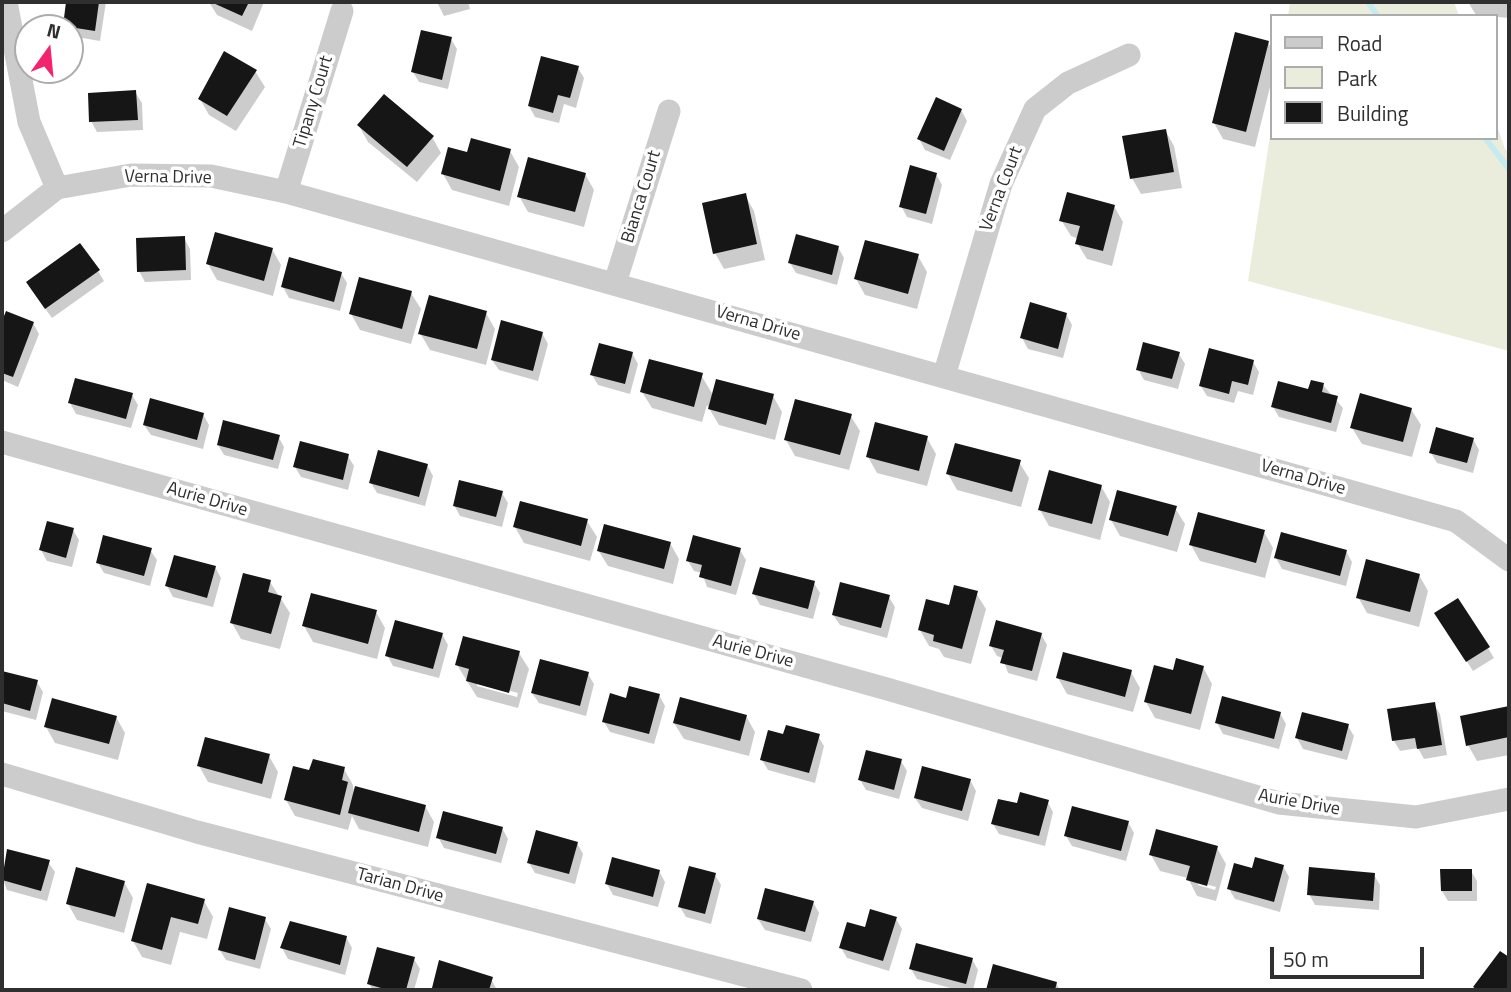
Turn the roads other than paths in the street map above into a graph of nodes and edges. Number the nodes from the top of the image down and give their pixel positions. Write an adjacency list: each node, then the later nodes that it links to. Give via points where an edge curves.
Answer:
1 (6, 2): 5 (street, via 29,122)
2 (342, 11): 6 (street, Tipany Court)
3 (1129, 55): 9 (street, Verna Court, via 1068,83 1035,109 1001,184)
4 (668, 111): 8 (street, Bianca Court)
5 (57, 188): 6 (street, Verna Drive, via 131,175 211,176); 7 (street, Verna Drive)
6 (286, 192): 8 (street, Verna Drive)
7 (2, 231)
8 (615, 283): 9 (street, Verna Drive)
9 (944, 376): 11 (street, Verna Drive, via 1456,521)
10 (2, 442): 13 (street, Aurie Drive, via 1279,803 1416,817)
11 (1509, 560)
12 (2, 774): 14 (street, Tarian Drive, via 197,832)
13 (1509, 799)
14 (801, 990)

